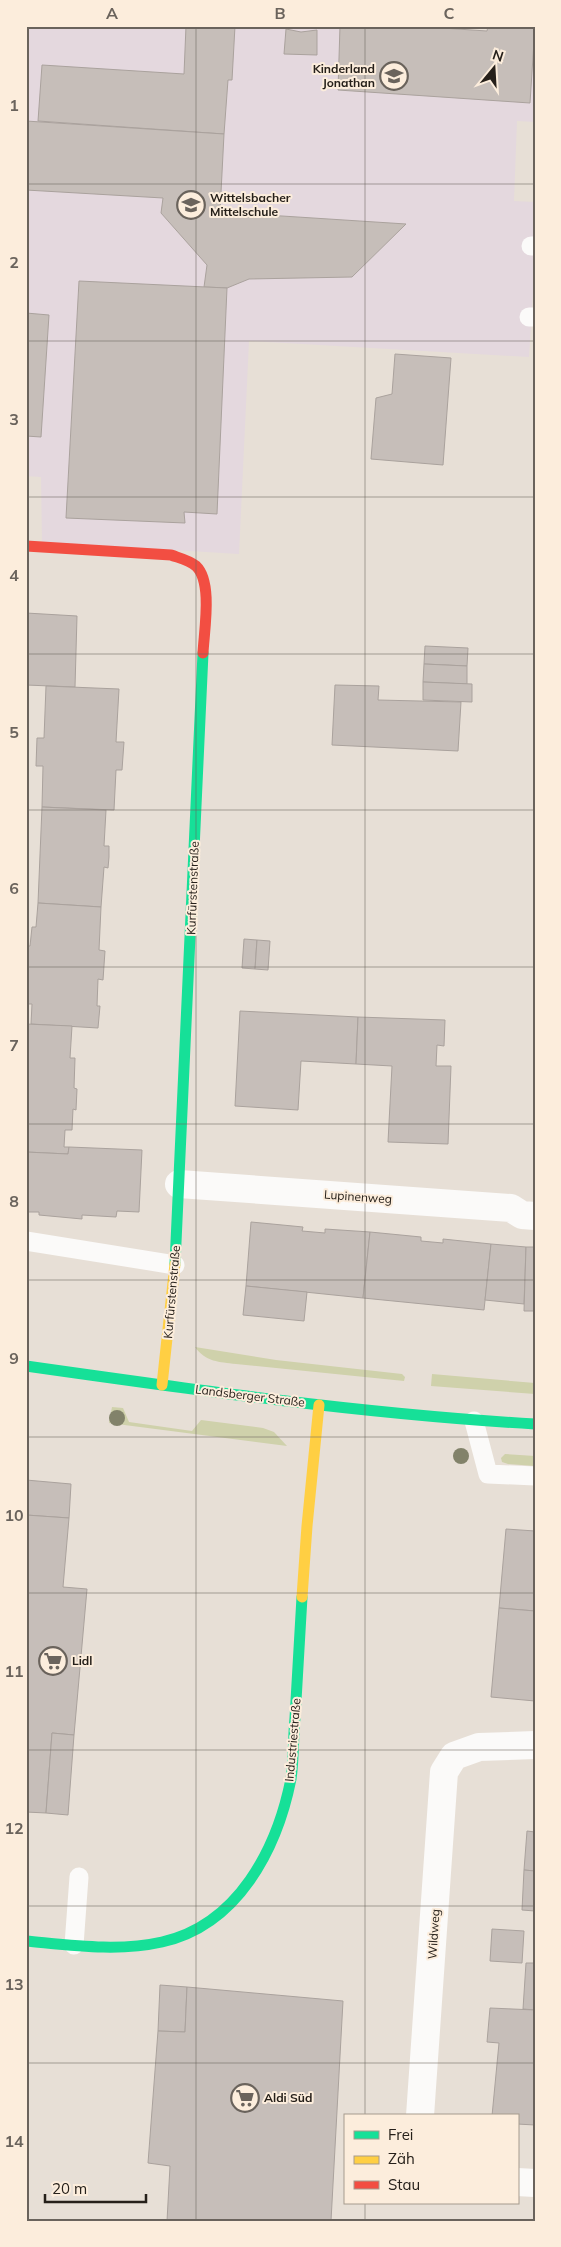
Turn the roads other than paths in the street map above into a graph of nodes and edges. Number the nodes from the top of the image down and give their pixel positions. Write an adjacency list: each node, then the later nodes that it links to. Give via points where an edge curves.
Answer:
1 (26, 546): 2 (street, Kurfürstenstraße, via 171,555 191,561 204,575)
2 (179, 1184): 3 (street, Lupinenweg, via 510,1208 522,1215); 5 (street, Kurfürstenstraße)
3 (535, 1216)
4 (26, 1241): 5 (lane)
5 (175, 1265): 7 (street, Kurfürstenstraße)
6 (26, 1366): 7 (street, Landsberger Straße)
7 (162, 1384): 8 (street, Landsberger Straße)
8 (319, 1405): 9 (street, Landsberger Straße); 15 (street, Industriestraße, via 307,1526 291,1778 274,1838 259,1869 243,1891 223,1912 203,1926 161,1943)
9 (474, 1421): 10 (street, Landsberger Straße); 11 (lane, via 488,1474)
10 (535, 1424)
11 (535, 1476)
12 (535, 1745): 16 (street, Wildweg, via 479,1747 454,1756 444,1772)
13 (79, 1877): 15 (lane)
14 (26, 1941): 15 (street, Industriestraße)
15 (74, 1945)
16 (420, 2114)
17 (518, 2182): 18 (street)
18 (535, 2183)

